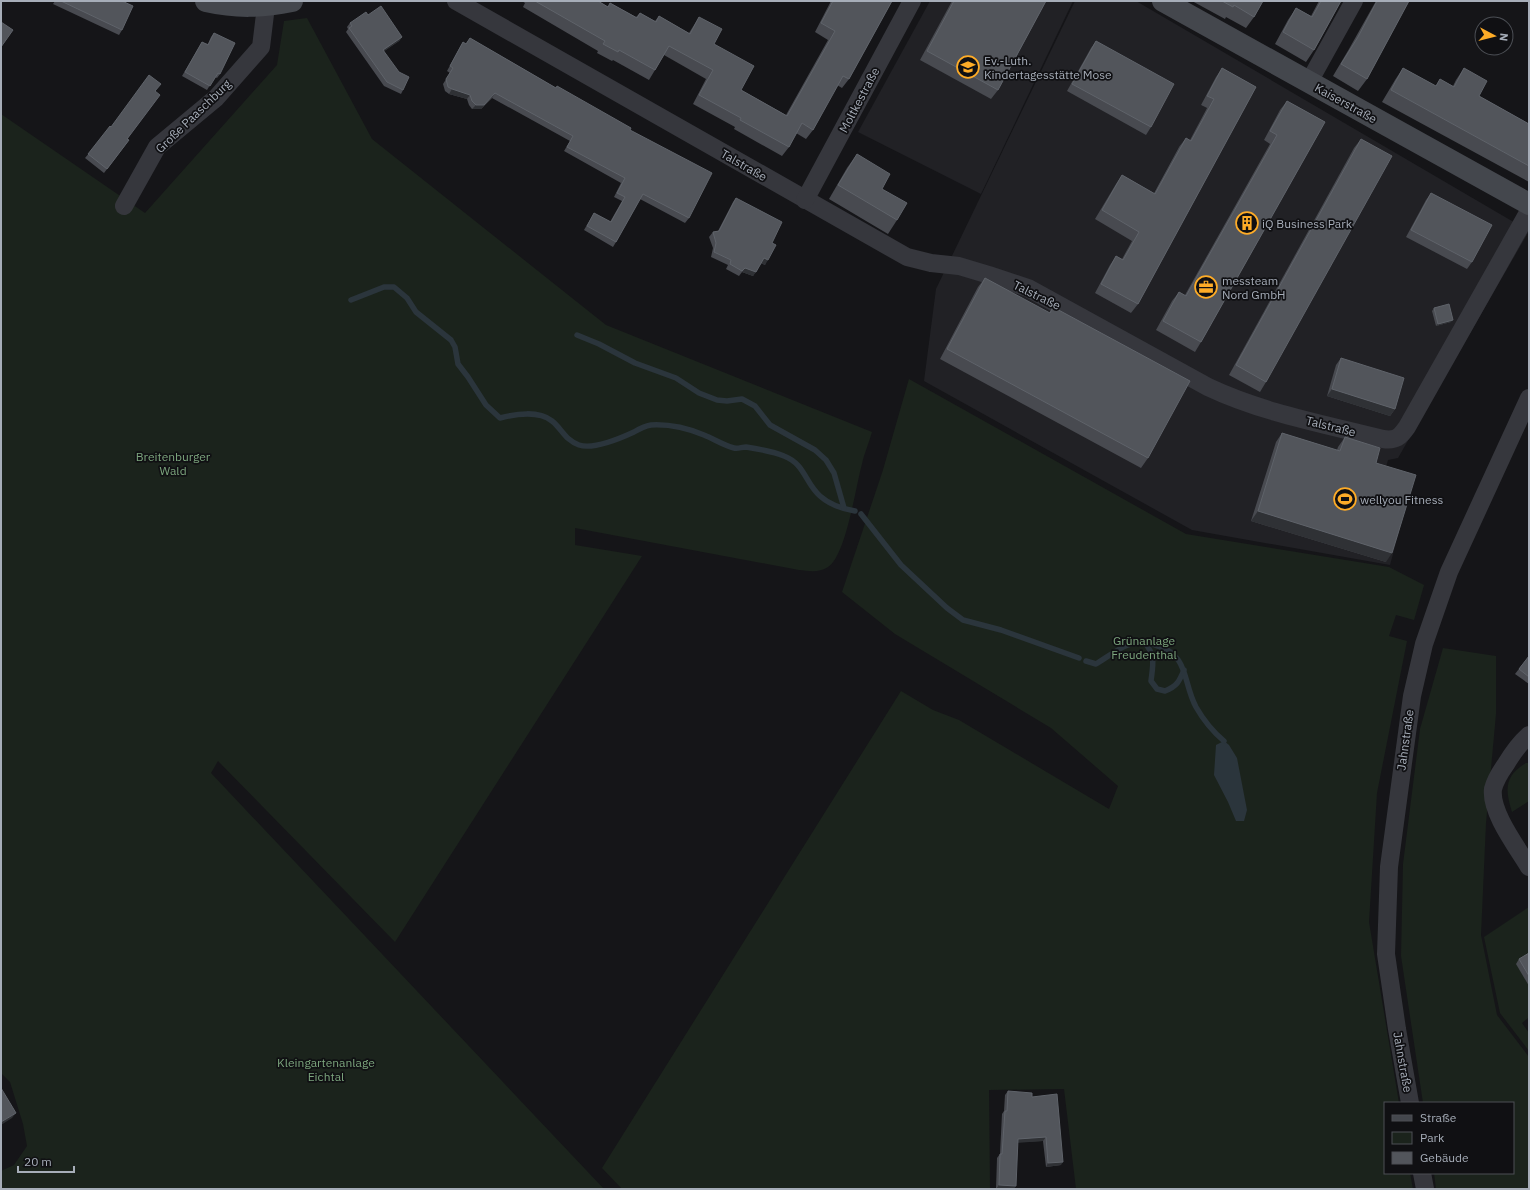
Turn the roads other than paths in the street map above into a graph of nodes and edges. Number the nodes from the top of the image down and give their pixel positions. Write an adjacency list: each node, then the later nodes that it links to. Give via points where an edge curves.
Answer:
1 (206, 1): 7 (main road, via 239,7)
2 (292, 1): 7 (main road)
3 (456, 1): 9 (street, Talstraße)
4 (912, 1): 9 (street, Moltkestraße)
5 (1163, 1): 8 (main road, Kaiserstraße)
6 (1354, 1): 8 (street)
7 (266, 6): 11 (street, Große Paaschburg, via 261,47 216,98 157,148)
8 (1309, 82): 10 (main road, Kaiserstraße)
9 (805, 200): 12 (street, Talstraße, via 907,257 959,266 1028,288 1208,387 1235,399 1265,409 1392,440 1399,437 1407,427)
10 (1529, 204)
11 (124, 206)
12 (1529, 211)
13 (1529, 398): 16 (street, Jahnstraße, via 1449,572 1424,644 1412,696 1389,867 1386,954)
14 (1529, 735): 15 (street, via 1502,770 1495,784 1493,798 1501,821)
15 (1529, 867)
16 (1410, 1102)
17 (1422, 1174): 18 (street)
18 (1425, 1189)

